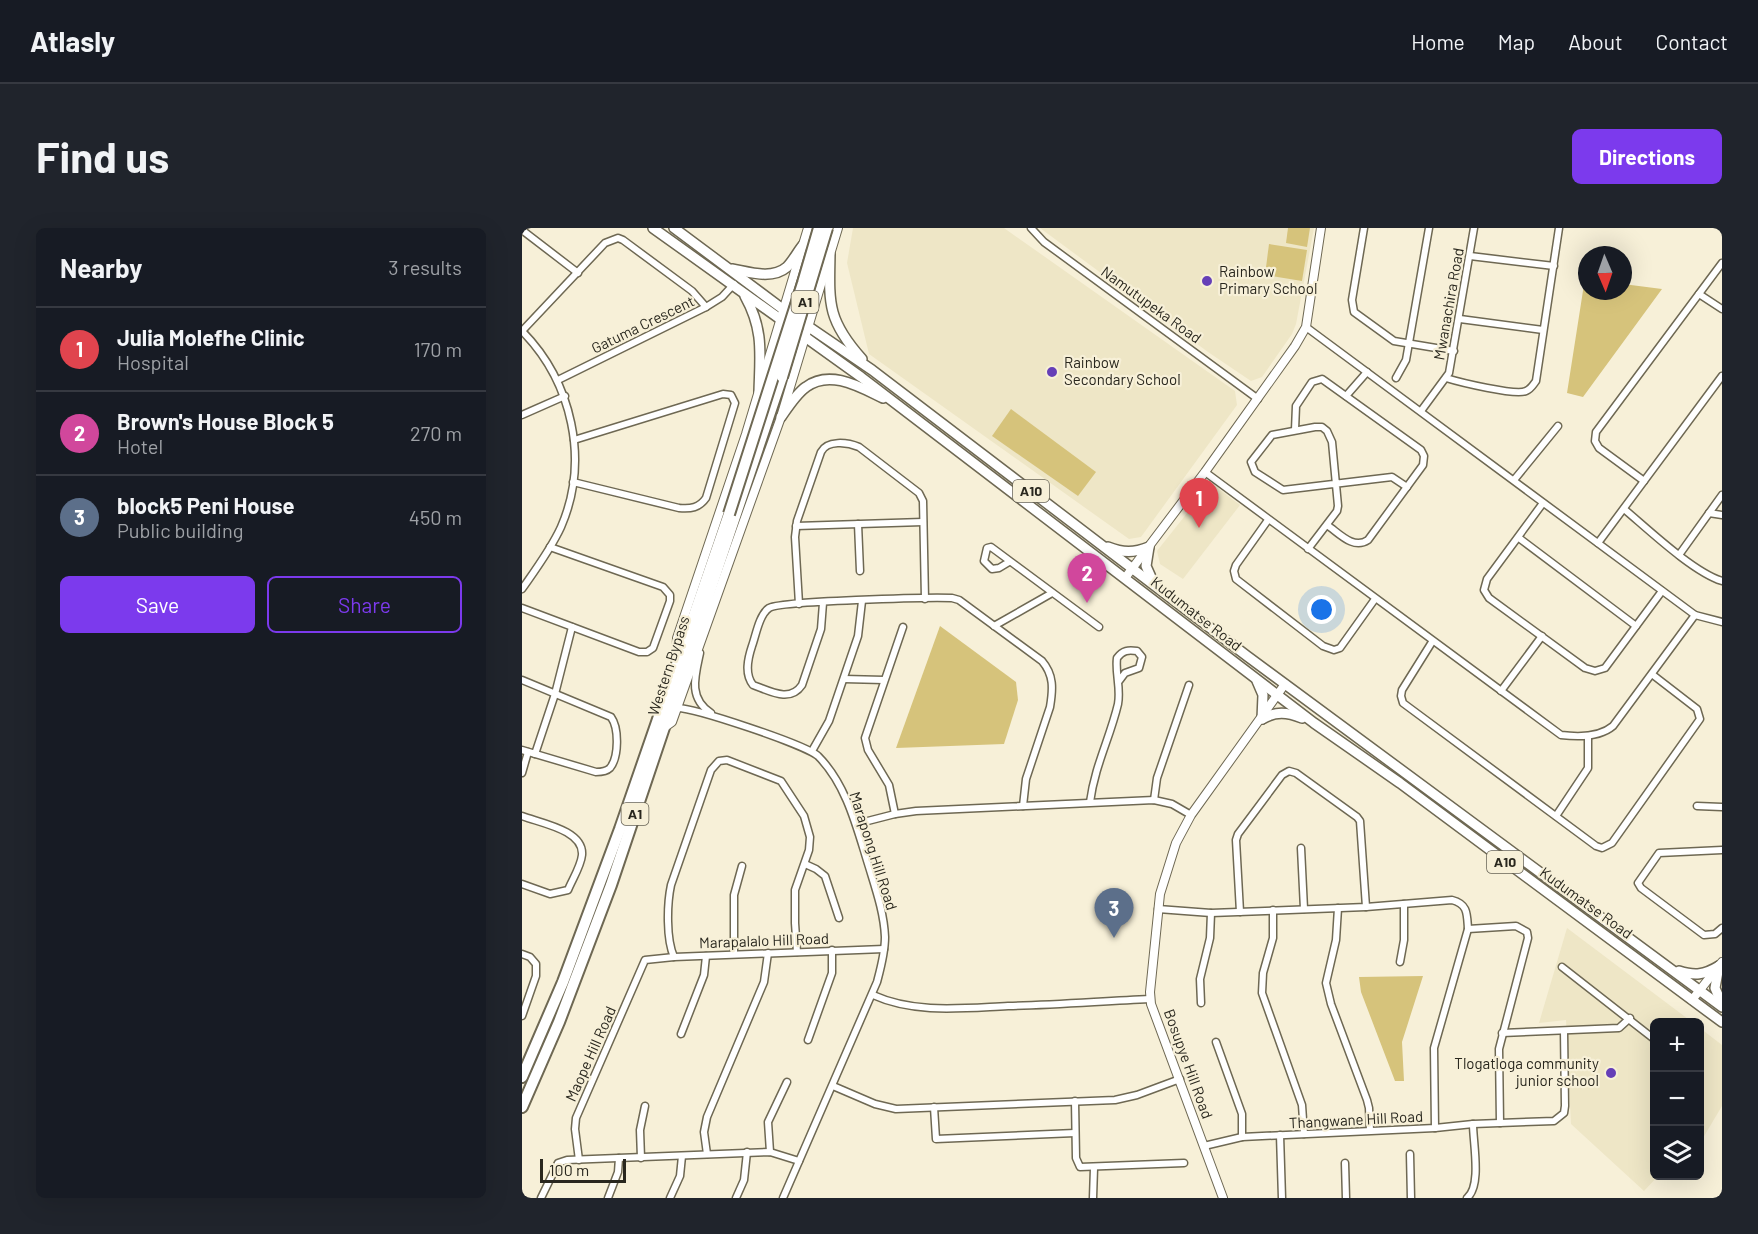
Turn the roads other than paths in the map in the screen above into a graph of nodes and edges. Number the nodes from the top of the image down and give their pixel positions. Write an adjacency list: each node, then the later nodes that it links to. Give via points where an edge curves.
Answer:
1 (524, 228): 20 (street)
2 (653, 228): 23 (main road, Kudumatse Road / A10)
3 (674, 228): 19 (main road, Kudumatse Road / A10)
4 (808, 228): 14 (street)
5 (819, 228): 104 (highway, Western Bypass / A1, bridge, via 729,514)
6 (827, 228): 120 (highway, Western Bypass / A1, bridge, via 782,377)
7 (838, 228): 15 (street)
8 (1031, 228): 48 (street, Namutupeka Road, via 1044,242)
9 (1321, 228): 31 (street)
10 (1364, 228): 35 (street, via 1352,300 1354,312 1389,338)
11 (1429, 228): 35 (street)
12 (1474, 228): 16 (street, Mwanachira Road)
13 (1559, 228): 18 (street)
14 (804, 244): 19 (main road, via 786,267 773,274); 21 (street)
15 (830, 254): 22 (street); 39 (main road, via 829,301 834,320 843,337)
16 (1470, 256): 18 (street); 28 (street, Mwanachira Road)
17 (1722, 263): 24 (street)
18 (1554, 266): 32 (street)
19 (730, 268): 27 (main road, Kudumatse Road / A10)
20 (578, 273): 25 (street, via 605,243 618,238 692,291); 33 (street)
21 (794, 275): 22 (street, via 795,288 802,294 809,294); 27 (street)
22 (822, 281): 30 (street)
23 (738, 287): 25 (street, Gatuma Crescent); 29 (main road, Kudumatse Road / A10); 45 (main road, via 759,328)
24 (1699, 294): 26 (street); 58 (street, via 1596,432 1599,448)
25 (706, 307): 44 (street, Gatuma Crescent)
26 (1722, 309)
27 (784, 310): 29 (street); 30 (main road, Kudumatse Road / A10)
28 (1460, 319): 32 (street); 36 (street, Mwanachira Road)
29 (781, 321): 34 (main road, Kudumatse Road / A10); 37 (street)
30 (808, 327): 34 (street); 39 (main road, Kudumatse Road / A10)
31 (1306, 327): 40 (street); 48 (street)
32 (1543, 330): 43 (street, via 1536,381 1527,391 1467,385)
33 (522, 331): 44 (street)
34 (805, 338): 38 (street); 49 (main road, Kudumatse Road / A10)
35 (1410, 344): 36 (street); 42 (street)
36 (1454, 351): 43 (street, Mwanachira Road)
37 (771, 355): 38 (street, via 780,349 788,350); 45 (street)
38 (796, 366): 52 (street)
39 (872, 370): 73 (main road, Kudumatse Road / A10)
40 (1366, 372): 47 (street); 50 (street)
41 (1722, 376): 58 (street)
42 (1396, 378)
43 (1446, 378): 50 (street, Mwanachira Road)
44 (558, 380): 46 (street)
45 (759, 392): 104 (street, via 677,638)
46 (564, 396): 51 (street); 55 (street)
47 (1346, 396): 54 (street, via 1327,381 1316,379 1296,406); 61 (street, via 1421,450 1423,465)
48 (1258, 399): 56 (street)
49 (898, 405): 52 (main road, via 844,381 817,381 805,388); 82 (main road, Kudumatse Road / A10)
50 (1421, 411): 57 (street)
51 (522, 415)
52 (781, 417): 102 (street)
53 (1558, 426): 57 (street)
54 (1295, 430): 59 (street, via 1327,430 1332,441); 59 (street, via 1268,438 1252,459 1255,472 1276,488 1287,491)
55 (574, 440): 60 (street); 60 (street, via 723,394 731,395 736,406 701,504 679,508)
56 (1205, 472): 67 (street); 76 (street)
57 (1514, 480): 63 (street)
58 (1644, 481): 64 (street)
59 (1336, 482): 61 (street, via 1392,477); 70 (street, via 1337,511)
60 (573, 483): 75 (street, via 563,520)
61 (1407, 486): 70 (street, via 1364,543 1354,544)
62 (1722, 495): 65 (street)
63 (1544, 503): 72 (street); 74 (street)
64 (1624, 509): 74 (street); 78 (street)
65 (1709, 513): 66 (street); 78 (street)
66 (1722, 515)
67 (1268, 520): 77 (street); 89 (street, via 1236,565 1236,579 1323,646 1340,648)
68 (922, 522): 69 (street); 71 (street, via 923,501 919,493 859,447 830,444 821,452); 88 (street)
69 (858, 524): 71 (street); 81 (street)
70 (1327, 525): 77 (street)
71 (796, 526): 92 (street)
72 (1519, 538): 97 (street); 101 (street, via 1487,579 1484,590 1489,598)
73 (1095, 541): 76 (main road, via 1126,552); 80 (main road, Kudumatse Road / A10)
74 (1598, 543): 86 (street)
75 (550, 547): 85 (street); 98 (street, via 663,587 670,595 653,648 647,652)
76 (1149, 547): 80 (street); 84 (main road, via 1146,566)
77 (1308, 549): 89 (street)
78 (1679, 555): 83 (street)
79 (1009, 562): 87 (street)
80 (1132, 569): 82 (street); 84 (main road, Kudumatse Road / A10)
81 (860, 571)
82 (1125, 578): 109 (main road, Kudumatse Road / A10)
83 (1722, 581)
84 (1155, 587): 111 (main road, Kudumatse Road / A10)
85 (522, 589)
86 (1662, 591): 94 (street); 97 (street)
87 (1052, 593): 96 (street); 100 (street)
88 (925, 599): 90 (street); 96 (street, via 959,600)
89 (1375, 599): 103 (street)
90 (862, 601): 91 (street); 106 (street, via 860,627)
91 (824, 603): 92 (street); 92 (street, via 821,628 798,691 784,695 753,685 748,676 749,657 765,612 773,606)
92 (799, 604)
93 (522, 608): 98 (street)
94 (1695, 615): 95 (street); 105 (street)
95 (1722, 622)
96 (994, 626): 127 (street, via 1042,661 1050,670 1052,681 1050,707 1026,779)
97 (1636, 626): 101 (street, via 1599,671 1586,668)
98 (573, 627): 114 (street)
99 (903, 627): 108 (street)
100 (1099, 627)
101 (1542, 636): 113 (street)
102 (702, 640): 116 (street); 117 (street, via 695,693 701,705)
103 (1432, 642): 113 (street); 133 (street, via 1402,690 1403,703)
104 (675, 666): 179 (highway, Western Bypass / A1, via 620,829 563,982)
105 (1653, 675): 121 (street, via 1613,726); 133 (street, via 1697,709 1698,725 1608,847 1596,846)
106 (844, 679): 108 (street); 123 (street, via 829,721)
107 (522, 680): 114 (street)
108 (884, 680): 130 (street, via 865,743 889,785)
109 (1256, 680): 115 (main road, Kudumatse Road / A10); 118 (main road, via 1263,695)
110 (1119, 681): 110 (street, via 1117,658 1121,652 1137,651 1142,657 1140,668 1125,673); 126 (street, via 1117,708)
111 (1286, 684): 115 (street, Bosupye Hill Road); 162 (main road, Kudumatse Road / A10)
112 (1189, 685): 125 (street, via 1157,778)
113 (1501, 691): 121 (street, via 1561,735)
114 (555, 694): 122 (street); 122 (street, via 611,717 616,723 618,732 610,768 596,772)
115 (1277, 695): 118 (street, Bosupye Hill Road); 119 (main road, Kudumatse Road / A10)
116 (676, 708): 117 (street, Marapong Hill Road); 120 (street, via 672,722)
117 (720, 719): 123 (street, Marapong Hill Road)
118 (1262, 719): 119 (main road, via 1283,712); 131 (street, Bosupye Hill Road)
119 (1314, 723): 167 (main road, Kudumatse Road / A10)
120 (665, 727): 185 (highway, Western Bypass / A1, via 591,939)
121 (1588, 736): 133 (street, via 1588,768)
122 (528, 752): 124 (street)
123 (812, 752): 134 (street, Marapong Hill Road, via 840,787)
124 (522, 772)
125 (1154, 800): 126 (street); 131 (street)
126 (1089, 802): 127 (street)
127 (1023, 806): 130 (street)
128 (1697, 806): 129 (street)
129 (1722, 807)
130 (895, 813): 134 (street)
131 (1191, 814): 143 (street, Bosupye Hill Road, via 1168,865)
132 (522, 816): 139 (street, via 572,834 582,848 568,890 550,894)
133 (1556, 816)
134 (856, 824): 151 (street, Marapong Hill Road, via 880,904)
135 (1301, 848): 144 (street)
136 (1722, 850): 149 (street, via 1659,853 1638,883 1704,935 1715,934)
137 (804, 864): 148 (street, via 825,876); 153 (street, via 795,890); 158 (street, via 809,850 808,828 781,781 719,760 714,764 671,885 670,942)
138 (742, 866): 156 (street, via 734,895)
139 (522, 885)
140 (1404, 904): 141 (street); 150 (street, via 1457,901 1465,907); 160 (street)
141 (1366, 907): 142 (street); 146 (street, via 1358,817 1289,771 1238,834)
142 (1338, 908): 144 (street); 190 (street, via 1327,987 1369,1108)
143 (1158, 909): 147 (street); 166 (street, Bosupye Hill Road)
144 (1304, 909): 145 (street)
145 (1273, 910): 146 (street); 192 (street, via 1273,938 1262,993 1302,1105)
146 (1240, 912): 147 (street)
147 (1211, 913): 168 (street, via 1210,938 1200,979)
148 (839, 918)
149 (1722, 928)
150 (1468, 929): 174 (street, via 1516,926 1527,932 1528,943); 189 (street, via 1434,1048)
151 (884, 948): 152 (street, Marapalalo Hill Road); 165 (street, Marapong Hill Road)
152 (832, 950): 153 (street, Marapalalo Hill Road); 177 (street, via 832,973)
153 (797, 952): 154 (street, Marapalalo Hill Road)
154 (768, 953): 156 (street, Marapalalo Hill Road); 198 (street, via 764,982 706,1117)
155 (522, 954): 170 (street, via 536,964 536,976)
156 (734, 954): 157 (street, Marapalalo Hill Road)
157 (706, 956): 158 (street, Marapalalo Hill Road); 175 (street, via 704,975)
158 (674, 957): 159 (street, Marapalalo Hill Road)
159 (645, 960): 203 (street, Maope Hill Road, via 576,1118)
160 (1400, 962)
161 (1721, 963): 162 (main road, via 1707,974 1698,975); 164 (street); 169 (main road, via 1715,988)
162 (1664, 964): 164 (main road, Kudumatse Road / A10)
163 (1562, 967): 171 (street)
164 (1700, 990): 167 (street); 169 (main road, Kudumatse Road / A10)
165 (873, 995): 166 (street, via 897,1005 921,1008); 182 (street, Marapong Hill Road)
166 (1150, 999): 180 (street, Bosupye Hill Road)
167 (1692, 1000): 172 (main road, Kudumatse Road / A10)
168 (1201, 1003)
169 (1722, 1006)
170 (522, 1016)
171 (1630, 1018): 173 (street, via 1619,1028); 176 (street)
172 (1722, 1022)
173 (1564, 1031): 174 (street); 187 (street, Thangwane Hill Road, via 1564,1113 1554,1121)
174 (1502, 1033): 187 (street, via 1498,1056)
175 (681, 1034)
176 (1650, 1036)
177 (808, 1040)
178 (1216, 1042): 194 (street, via 1242,1114)
179 (522, 1077)
180 (1180, 1079): 183 (street, via 1126,1098); 195 (street, Bosupye Hill Road)
181 (787, 1082): 197 (street, via 768,1122)
182 (833, 1086): 186 (street, via 885,1107); 204 (street, Marapong Hill Road)
183 (1075, 1101): 186 (street); 191 (street)
184 (645, 1106): 202 (street, via 640,1122)
185 (522, 1107)
186 (934, 1107): 191 (street, via 936,1139)
187 (1500, 1123): 188 (street, Thangwane Hill Road)
188 (1473, 1124): 189 (street, Thangwane Hill Road); 208 (street, via 1475,1182)
189 (1435, 1128): 190 (street, Thangwane Hill Road)
190 (1370, 1130): 192 (street, Thangwane Hill Road)
191 (1075, 1133): 207 (street, via 1077,1164)
192 (1304, 1134): 193 (street, Thangwane Hill Road)
193 (1280, 1135): 194 (street, Thangwane Hill Road); 216 (street)
194 (1242, 1137): 195 (street, Thangwane Hill Road)
195 (1204, 1146): 215 (street, Bosupye Hill Road)
196 (747, 1152): 197 (street); 198 (street); 212 (street, via 744,1180)
197 (771, 1152): 204 (street)
198 (706, 1154): 200 (street)
199 (1410, 1154): 218 (street)
200 (682, 1155): 202 (street); 211 (street, via 680,1176)
201 (619, 1158): 202 (street); 203 (street); 210 (street)
202 (641, 1158)
203 (579, 1160): 209 (street, via 558,1163)
204 (799, 1161): 213 (street, Marapong Hill Road)
205 (1184, 1163): 207 (street)
206 (1345, 1163): 217 (street)
207 (1094, 1168): 214 (street)
208 (1469, 1196)
209 (541, 1198)
210 (608, 1198)
211 (670, 1198)
212 (736, 1198)
213 (783, 1198)
214 (1094, 1198)
215 (1223, 1198)
216 (1282, 1198)
217 (1346, 1198)
218 (1411, 1198)

